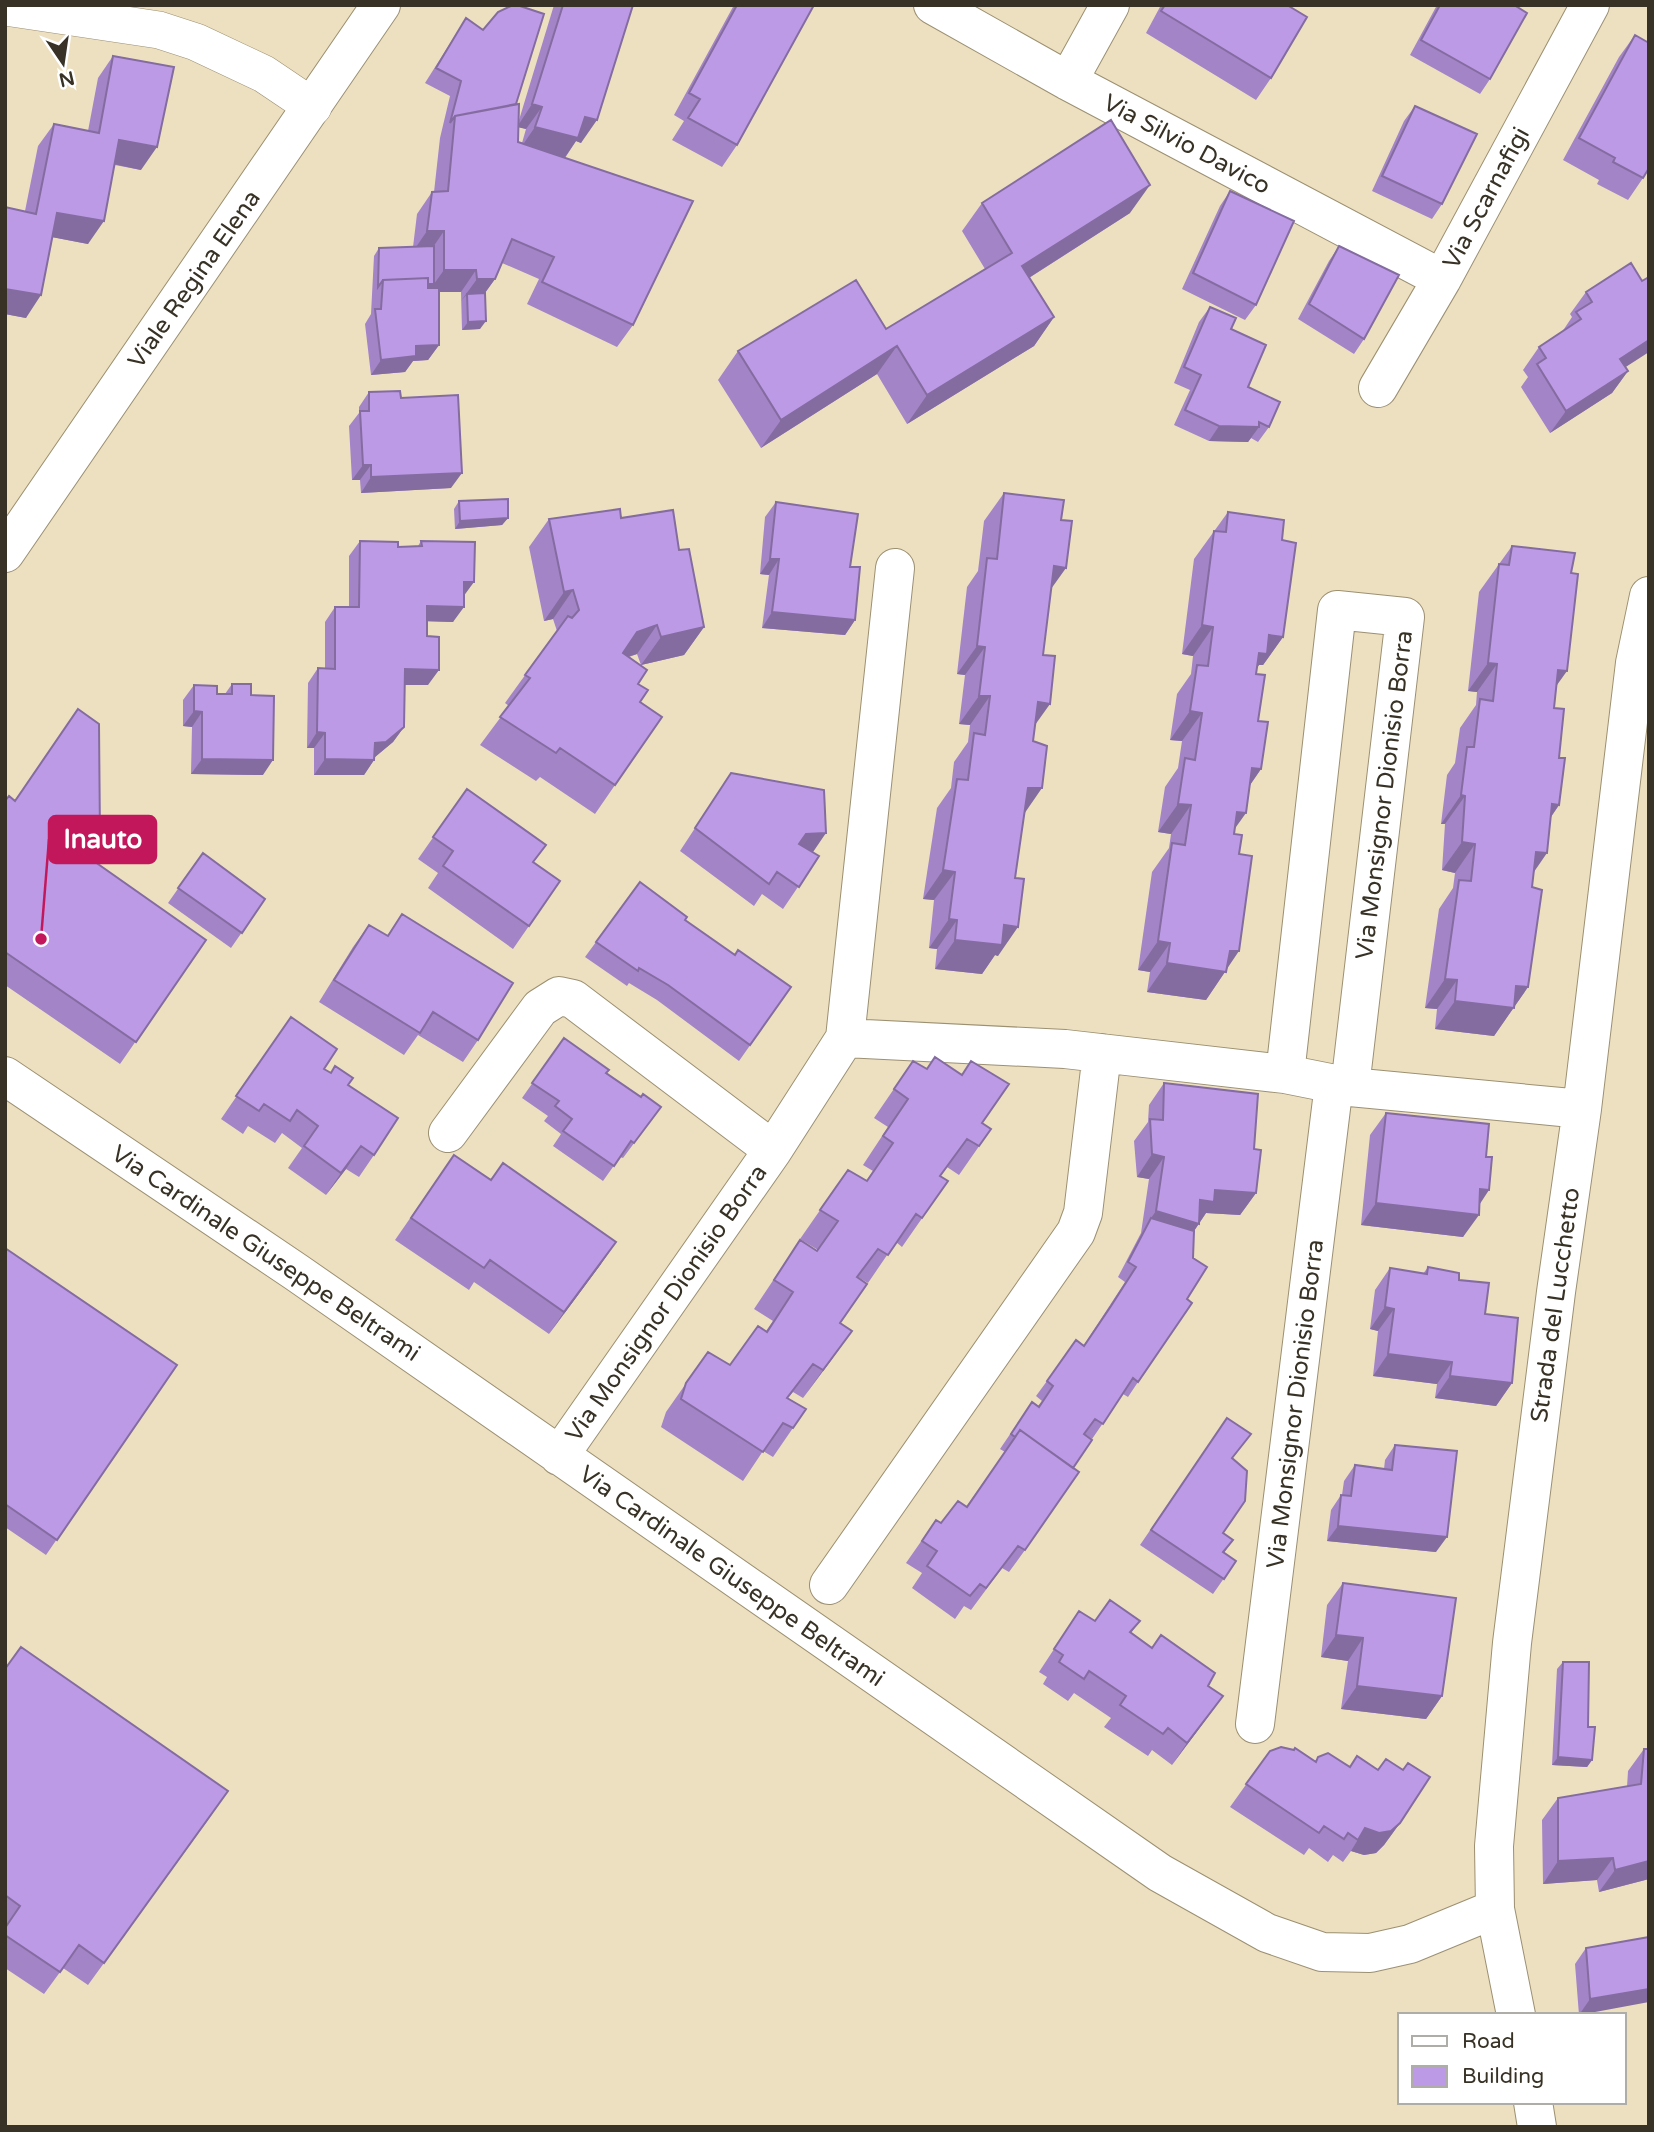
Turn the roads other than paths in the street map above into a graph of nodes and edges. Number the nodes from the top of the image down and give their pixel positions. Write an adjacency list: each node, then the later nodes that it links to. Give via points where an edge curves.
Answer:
1 (382, 5): 7 (street, Viale Regina Elena)
2 (933, 5): 6 (street, Via Silvio Davico)
3 (1110, 5): 6 (street)
4 (1590, 5): 8 (street, Via Scarnafigi)
5 (5, 7): 7 (street, via 159,30 196,42 264,74)
6 (1068, 81): 8 (street, Via Silvio Davico)
7 (313, 107): 10 (street, Viale Regina Elena)
8 (1442, 279): 9 (street, Via Scarnafigi)
9 (1378, 388)
10 (5, 553)
11 (895, 568): 13 (street, Via Monsignor Dionisio Borra)
12 (1649, 596): 18 (street, Strada del Lucchetto, via 1635,663)
13 (845, 1038): 14 (street); 20 (street, Via Monsignor Dionisio Borra)
14 (1102, 1053): 15 (street); 22 (street, via 1083,1213 1076,1232)
15 (1285, 1074): 17 (street); 17 (street, Via Monsignor Dionisio Borra, via 1337,610 1405,617)
16 (5, 1076): 21 (street, Via Cardinale Giuseppe Beltrami)
17 (1342, 1086): 18 (street); 23 (street, Via Monsignor Dionisio Borra)
18 (1582, 1109): 24 (street, Strada del Lucchetto, via 1512,1643 1494,1846)
19 (448, 1133): 20 (street, Via Monsignor Dionisio Borra, via 540,1008 559,996 573,999)
20 (774, 1150): 21 (street, Via Monsignor Dionisio Borra)
21 (559, 1456): 24 (street, Via Cardinale Giuseppe Beltrami, via 1160,1873 1267,1933 1322,1952 1370,1953 1410,1944)
22 (829, 1584)
23 (1255, 1724)
24 (1495, 1909): 25 (street, Strada del Lucchetto)
25 (1516, 2013)
26 (1533, 2104): 27 (street)
27 (1537, 2127)

